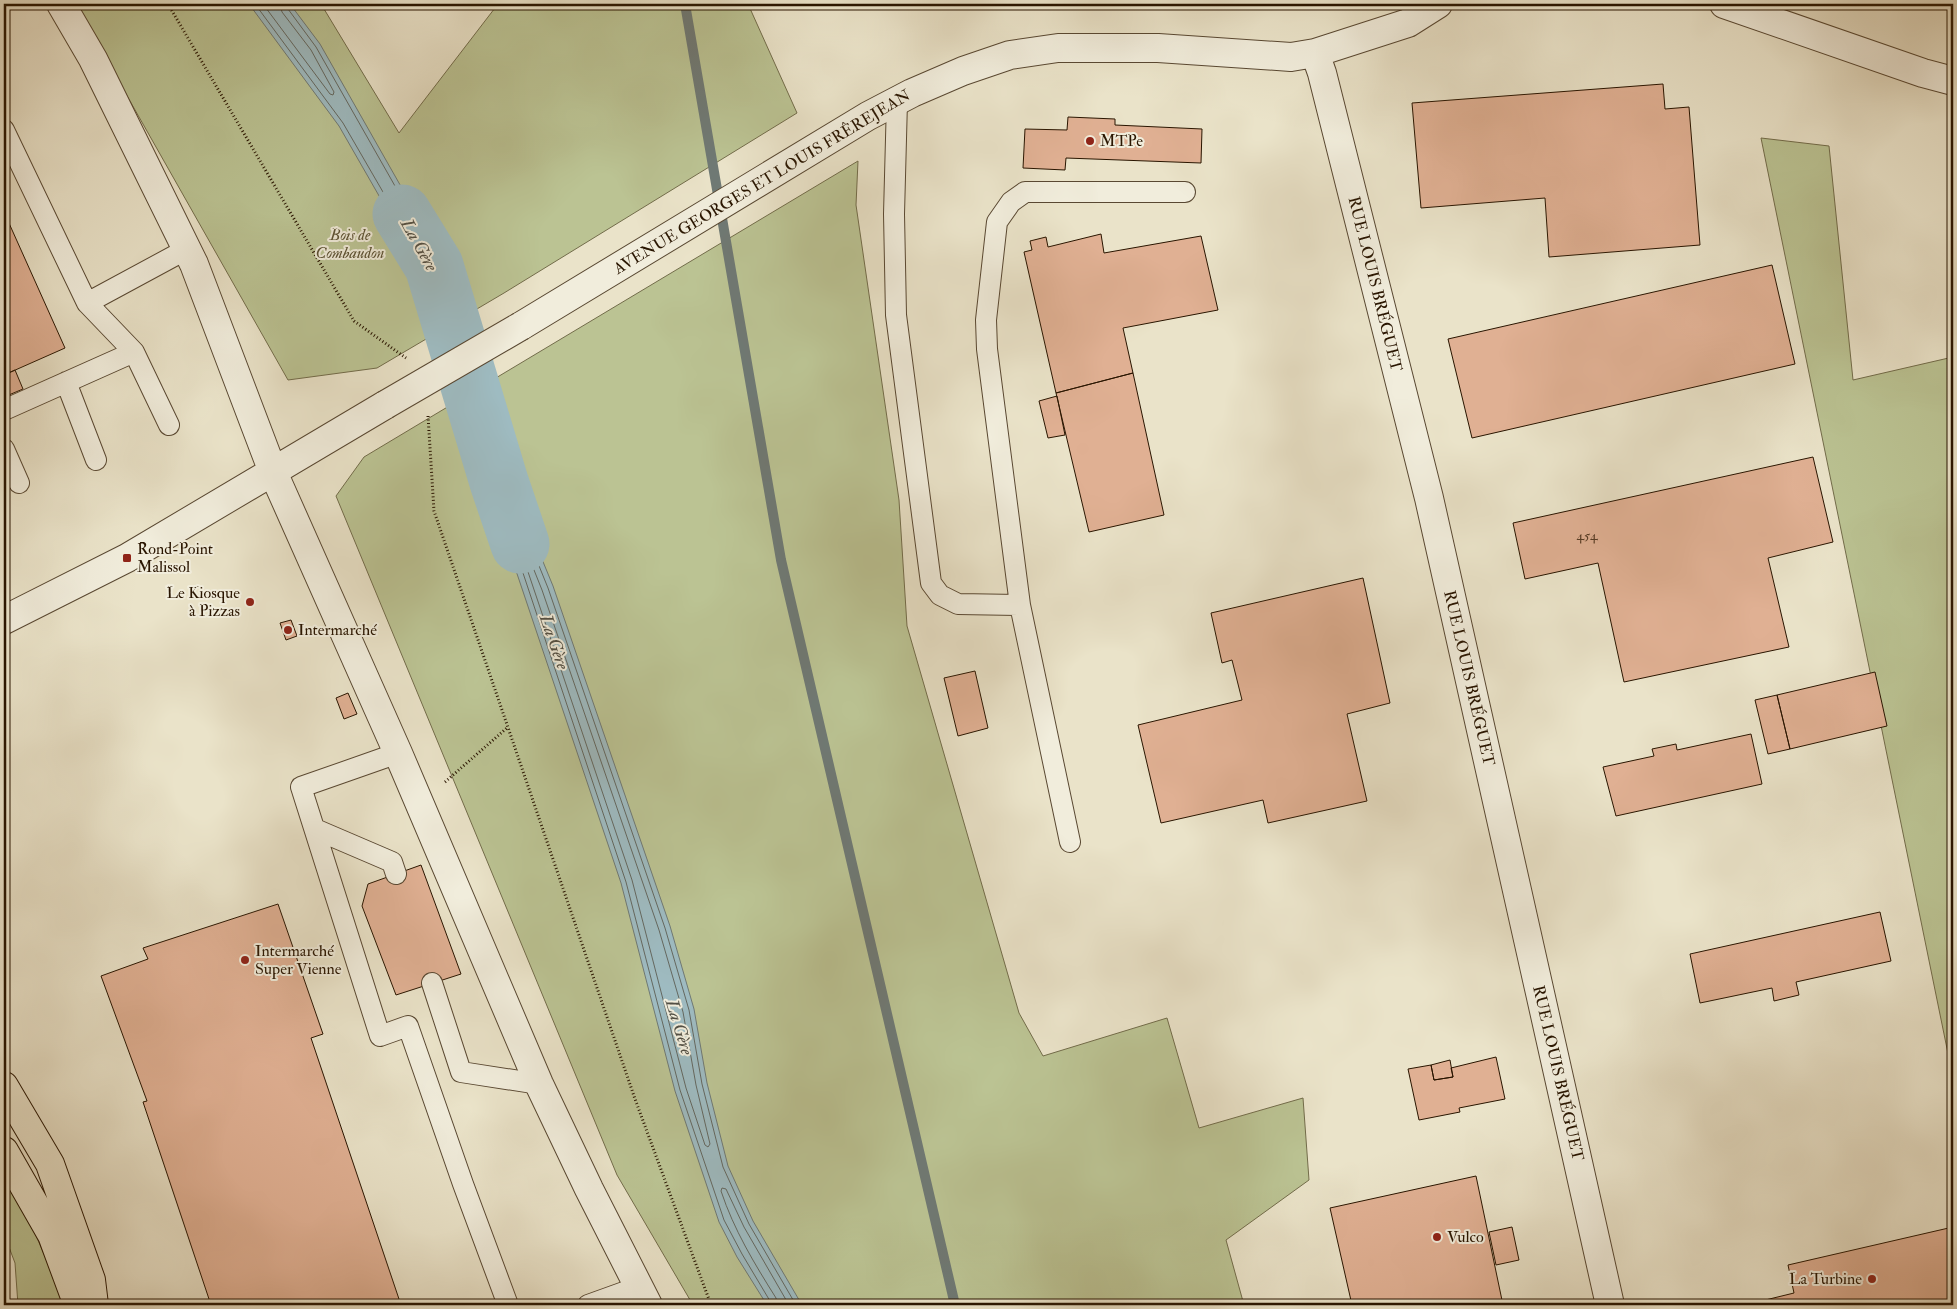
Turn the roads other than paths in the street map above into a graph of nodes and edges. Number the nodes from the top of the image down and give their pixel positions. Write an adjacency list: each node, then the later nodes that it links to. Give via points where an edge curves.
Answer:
1 (61, 4): 9 (street, via 93,60)
2 (1438, 4): 4 (street, AVENUE GEORGES ET LOUIS FRÊREJEAN, via 1408,23)
3 (1724, 4): 5 (street)
4 (1315, 53): 6 (street, AVENUE GEORGES ET LOUIS FRÊREJEAN, via 1291,57 1158,48 1058,48 1010,55 962,70); 34 (street, RUE LOUIS BRÉGUET, via 1429,498)
5 (1953, 81)
6 (898, 101): 17 (street, AVENUE GEORGES ET LOUIS FRÊREJEAN, bridge); 19 (lane, via 894,214 896,315 930,583 940,595 958,604)
7 (4, 130): 10 (lane)
8 (1185, 192): 19 (lane, via 1026,192 1010,202 997,222 986,320 987,349)
9 (187, 249): 10 (lane); 17 (street)
10 (87, 303): 11 (lane)
11 (134, 352): 12 (lane); 14 (lane)
12 (66, 382): 13 (lane); 16 (lane)
13 (4, 410)
14 (169, 425)
15 (4, 449): 18 (lane)
16 (96, 460)
17 (272, 472): 20 (street, AVENUE GEORGES ET LOUIS FRÊREJEAN, via 127,558); 21 (street)
18 (19, 483)
19 (1020, 605): 23 (lane)
20 (4, 620)
21 (398, 753): 22 (lane, via 301,787); 26 (street)
22 (315, 829): 24 (lane, via 392,862); 32 (lane, via 380,1036 408,1026)
23 (1070, 842)
24 (396, 874)
25 (432, 983): 26 (lane, via 461,1072)
26 (539, 1084): 29 (street)
27 (4, 1086): 31 (main road, via 50,1164 91,1280)
28 (4, 1151): 30 (main road, via 52,1235)
29 (643, 1296): 33 (lane)
30 (78, 1305)
31 (94, 1305)
32 (508, 1305)
33 (588, 1305)
34 (1610, 1305)

